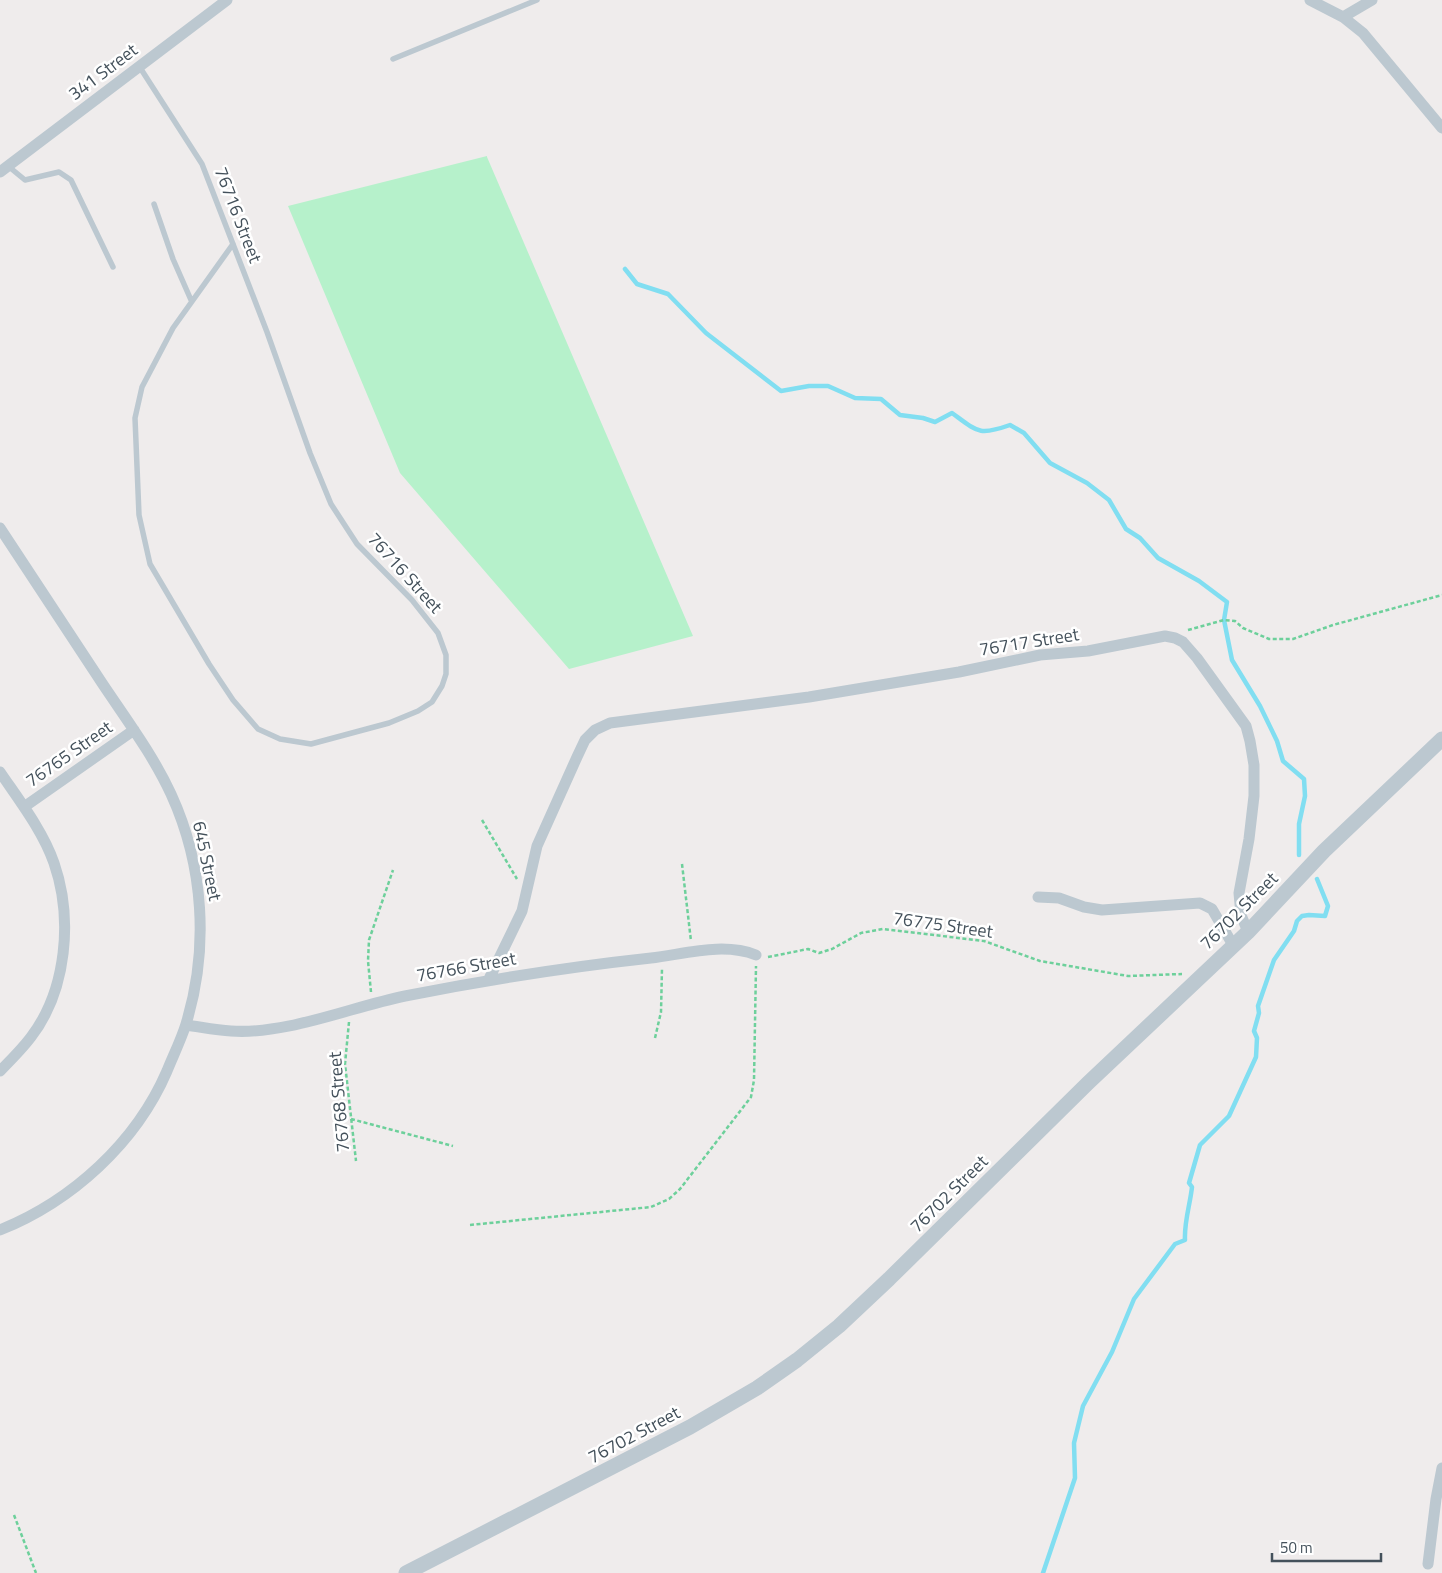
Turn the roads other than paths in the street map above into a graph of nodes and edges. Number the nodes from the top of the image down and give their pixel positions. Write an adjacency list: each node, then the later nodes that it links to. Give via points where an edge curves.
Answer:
1 (227, 0): 7 (street, 341 Street)
2 (537, 0): 6 (lane)
3 (1310, 0): 5 (street)
4 (1372, 0): 5 (street)
5 (1343, 17): 8 (street, via 1363,32)
6 (393, 59)
7 (139, 66): 9 (street, 341 Street); 11 (lane, 76716 Street, via 202,164)
8 (1442, 128)
9 (4, 169): 12 (lane, via 25,180 59,172 71,180)
10 (154, 204): 13 (lane)
11 (233, 244): 13 (lane, 76716 Street); 13 (lane, 76716 Street, via 331,504 357,544 412,600 438,633 446,655 446,674 432,702 418,711 389,723 311,744 280,739 258,729 233,700 209,664 150,564 139,515 135,418 142,388)
12 (113, 267)
13 (191, 300)
14 (0, 528): 15 (street, 645 Street)
15 (134, 730): 18 (street, 76765 Street); 24 (street, 645 Street, via 171,794 185,830 197,880 201,921 199,953)
16 (1442, 739): 20 (street, 76702 Street, via 1324,851)
17 (0, 772): 18 (street)
18 (24, 807): 25 (street, via 54,863 66,935 60,973 50,1002 32,1036)
19 (1038, 897): 21 (street, via 1059,898 1102,910 1200,903 1212,909)
20 (1248, 932): 21 (street, 76702 Street); 23 (street, 76717 Street, via 1241,915 1239,893 1254,796 1254,765 1246,726 1183,642 1165,636 809,697 610,723 595,730 585,740 537,846 526,896)
21 (1233, 945): 29 (street, 76702 Street, via 890,1279 797,1360 757,1388 690,1427)
22 (756, 955): 23 (street, 76766 Street, via 731,949 692,952)
23 (489, 979): 24 (street, 76766 Street, via 372,1003 274,1028 232,1031)
24 (186, 1024): 26 (street, 645 Street, via 160,1087 113,1153 57,1200)
25 (0, 1071)
26 (0, 1230)
27 (1442, 1468): 28 (street)
28 (1428, 1564)
29 (406, 1573)

